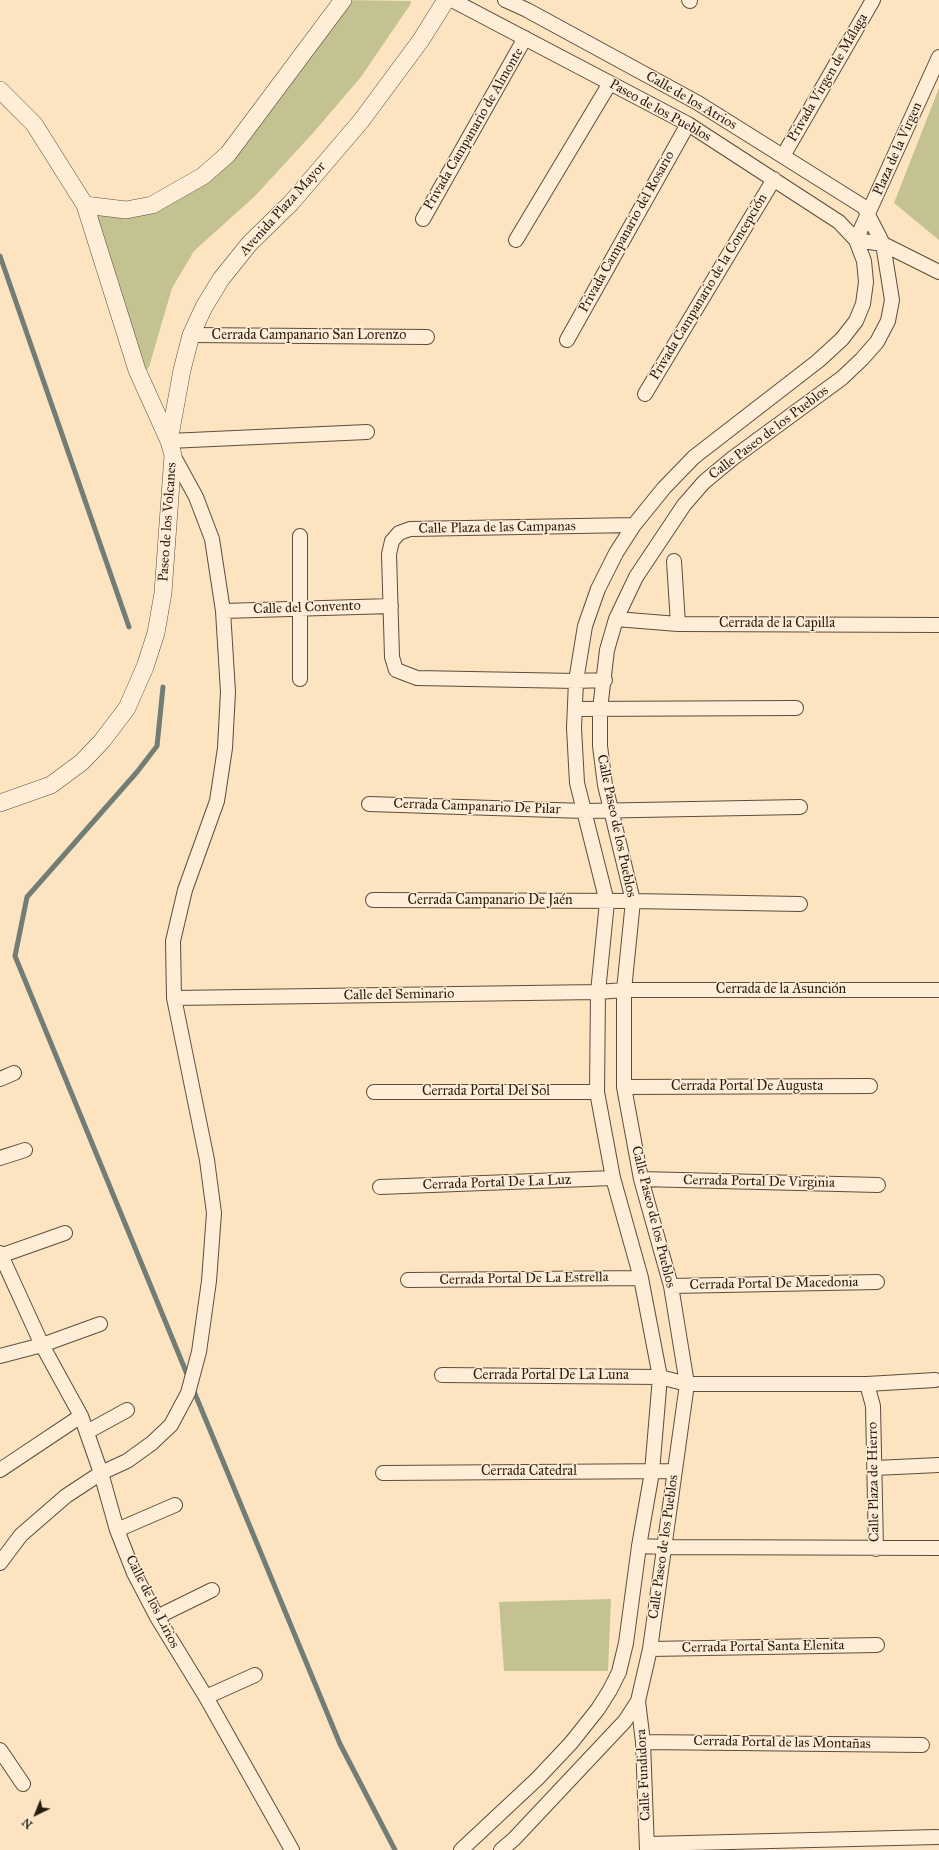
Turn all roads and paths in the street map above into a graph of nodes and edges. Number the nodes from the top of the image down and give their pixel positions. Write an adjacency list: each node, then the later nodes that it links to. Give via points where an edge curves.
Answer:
1 (343, 0): 13 (street, via 228,154 203,176 152,205 126,210)
2 (446, 0): 20 (street, Avenida Plaza Mayor, via 361,121 291,203 250,243 221,279)
3 (452, 0): 6 (street, Paseo de los Pueblos)
4 (505, 0): 11 (street, Calle de los Atrios, via 698,103)
5 (872, 0): 11 (street, Privada Virgen de Málaga)
6 (525, 38): 8 (street, Paseo de los Pueblos); 15 (street, Privada Campanario de Almonte)
7 (939, 57): 14 (street, Plaza de la Virgen)
8 (610, 83): 10 (street, Paseo de los Pueblos); 16 (street)
9 (0, 90): 13 (street, Paseo de los Volcanes, via 34,124)
10 (688, 124): 12 (street, Paseo de los Pueblos); 22 (street, Privada Campanario del Rosario)
11 (783, 156): 14 (street, Calle de los Atrios, via 864,207)
12 (774, 179): 17 (street, Paseo de los Pueblos, via 839,222); 23 (street, Privada Campanario de la Concepción)
13 (85, 205): 25 (street, Paseo de los Volcanes, via 137,370)
14 (868, 215): 17 (street, Plaza de la Virgen); 18 (street, Calle Paseo de los Pueblos)
15 (423, 219)
16 (516, 240)
17 (856, 240): 18 (street); 26 (street, Calle Paseo de los Pueblos, via 864,261 866,282 864,304 856,321 818,361 694,457)
18 (883, 244): 19 (street); 32 (street, Calle Paseo de los Pueblos, via 892,300 888,321 877,342 842,378 704,482 684,505 636,577)
19 (939, 272)
20 (191, 335): 21 (street, Cerrada Campanario San Lorenzo); 25 (street, Avenida Plaza Mayor, via 182,370)
21 (427, 337)
22 (567, 340)
23 (645, 394)
24 (367, 432): 25 (street)
25 (171, 448): 31 (street, via 196,497 212,539); 41 (street, Paseo de los Volcanes, via 163,593 156,633 145,667 127,708 82,762 51,785)
26 (634, 525): 29 (street, Calle Plaza de las Campanas, via 410,529 392,541 389,554); 37 (street, Calle Paseo de los Pueblos, via 598,589 585,626)
27 (300, 536): 30 (street)
28 (674, 561): 33 (street)
29 (391, 606): 30 (street, Calle del Convento); 37 (street, Calle Plaza de las Campanas, via 392,657 396,670 407,676)
30 (300, 608): 31 (street, Calle del Convento); 35 (street)
31 (223, 611): 53 (street, via 228,692 225,748 216,801 184,890 173,940)
32 (616, 620): 33 (street, Cerrada de la Capilla); 36 (street, Calle Paseo de los Pueblos, via 607,650)
33 (678, 624): 34 (street, Cerrada de la Capilla)
34 (939, 625)
35 (300, 679)
36 (605, 680): 37 (street, Calle Plaza de las Campanas); 40 (street, Calle Paseo de los Pueblos)
37 (576, 681): 39 (street, Calle Paseo de los Pueblos)
38 (796, 708): 40 (street)
39 (575, 709): 40 (street); 45 (street, Calle Paseo de los Pueblos, via 578,783)
40 (600, 709): 44 (street, Calle Paseo de los Pueblos, via 600,746 605,785)
41 (0, 803)
42 (369, 804): 45 (street, Cerrada Campanario De Pilar)
43 (800, 807): 44 (street, Cerrada Campanario De Pilar)
44 (612, 809): 45 (street, Cerrada Campanario De Pilar); 47 (street, Calle Paseo de los Pueblos)
45 (585, 811): 48 (street, Calle Paseo de los Pueblos)
46 (373, 900): 48 (street, Cerrada Campanario De Jaén)
47 (632, 901): 48 (street, Cerrada Campanario De Jaén); 49 (street, Cerrada Campanario De Jaén); 50 (street, Calle Paseo de los Pueblos)
48 (607, 902): 52 (street, Calle Paseo de los Pueblos)
49 (800, 904)
50 (624, 990): 51 (street, Cerrada de la Asunción); 52 (street, Calle del Seminario); 57 (street, Calle Paseo de los Pueblos)
51 (939, 990)
52 (598, 992): 53 (street, Calle del Seminario); 59 (street, Calle Paseo de los Pueblos)
53 (174, 998): 88 (street, via 207,1160 214,1213 209,1281 199,1352 188,1393 171,1425 127,1461)
54 (14, 1074): 55 (street)
55 (0, 1079)
56 (870, 1086): 57 (street, Cerrada Portal De Augusta)
57 (624, 1087): 63 (street, Calle Paseo de los Pueblos)
58 (374, 1092): 59 (street, Cerrada Portal Del Sol)
59 (597, 1092): 62 (street, Calle Paseo de los Pueblos)
60 (25, 1150): 61 (street)
61 (0, 1158)
62 (613, 1178): 65 (street, Cerrada Portal De La Luz); 68 (street, Calle Paseo de los Pueblos)
63 (641, 1179): 64 (street, Cerrada Portal De Virginia); 71 (street, Calle Paseo de los Pueblos)
64 (878, 1185)
65 (380, 1188)
66 (65, 1233): 67 (street)
67 (0, 1255): 73 (street, Calle de los Lirios)
68 (641, 1278): 69 (street, Cerrada Portal De La Estrella); 76 (street, Calle Paseo de los Pueblos)
69 (408, 1280)
70 (877, 1282): 71 (street, Cerrada Portal De Macedonia)
71 (671, 1286): 78 (street, Calle Paseo de los Pueblos)
72 (100, 1324): 73 (street)
73 (42, 1345): 74 (street); 81 (street, Calle de los Lirios)
74 (0, 1356)
75 (442, 1375): 76 (street, Cerrada Portal De La Luna)
76 (660, 1377): 78 (street, Cerrada Portal De La Luna); 87 (street, Calle Paseo de los Pueblos)
77 (935, 1380): 79 (street)
78 (687, 1384): 79 (street); 86 (street, Calle Paseo de los Pueblos)
79 (867, 1384): 84 (street, Calle Plaza de Hierro, via 873,1406)
80 (127, 1410): 82 (street)
81 (81, 1416): 82 (street, Calle de los Lirios); 85 (street)
82 (87, 1432): 88 (street, Calle de los Lirios)
83 (939, 1465): 84 (street)
84 (875, 1468): 95 (street, Calle Plaza de Hierro)
85 (0, 1470)
86 (675, 1471): 87 (street, Cerrada Catedral); 93 (street, Calle Paseo de los Pueblos)
87 (652, 1472): 89 (street, Cerrada Catedral); 92 (street, Calle Paseo de los Pueblos)
88 (101, 1473): 91 (street, Calle de los Lirios); 96 (street, via 66,1496 21,1535)
89 (383, 1473)
90 (175, 1505): 91 (street)
91 (117, 1530): 98 (street, Calle de los Lirios, via 134,1573)
92 (639, 1546): 93 (street, Calle Plaza de Hierro); 112 (street, Calle Paseo de los Pueblos, via 626,1643 619,1672 610,1690 598,1709 547,1769)
93 (665, 1547): 95 (street, Calle Plaza de Hierro); 100 (street, Calle Paseo de los Pueblos)
94 (939, 1548): 95 (street)
95 (876, 1549)
96 (0, 1564)
97 (212, 1590): 98 (street)
98 (156, 1617): 102 (street, Calle de los Lirios)
99 (877, 1645): 100 (street, Cerrada Portal Santa Elenita)
100 (650, 1650): 103 (street, Calle Paseo de los Pueblos)
101 (256, 1675): 102 (street)
102 (206, 1698): 111 (street, Calle de los Lirios)
103 (638, 1701): 104 (street, Calle Fundidora); 109 (street, Calle Paseo de los Pueblos, via 625,1721)
104 (643, 1742): 105 (street, Cerrada Portal de las Montañas); 110 (street, Calle Fundidora)
105 (922, 1745)
106 (0, 1750): 107 (street)
107 (23, 1784)
108 (937, 1836): 110 (street)
109 (518, 1844): 113 (street, Calle Paseo de los Pueblos)
110 (647, 1847)
111 (292, 1850)
112 (461, 1850)
113 (501, 1850)

